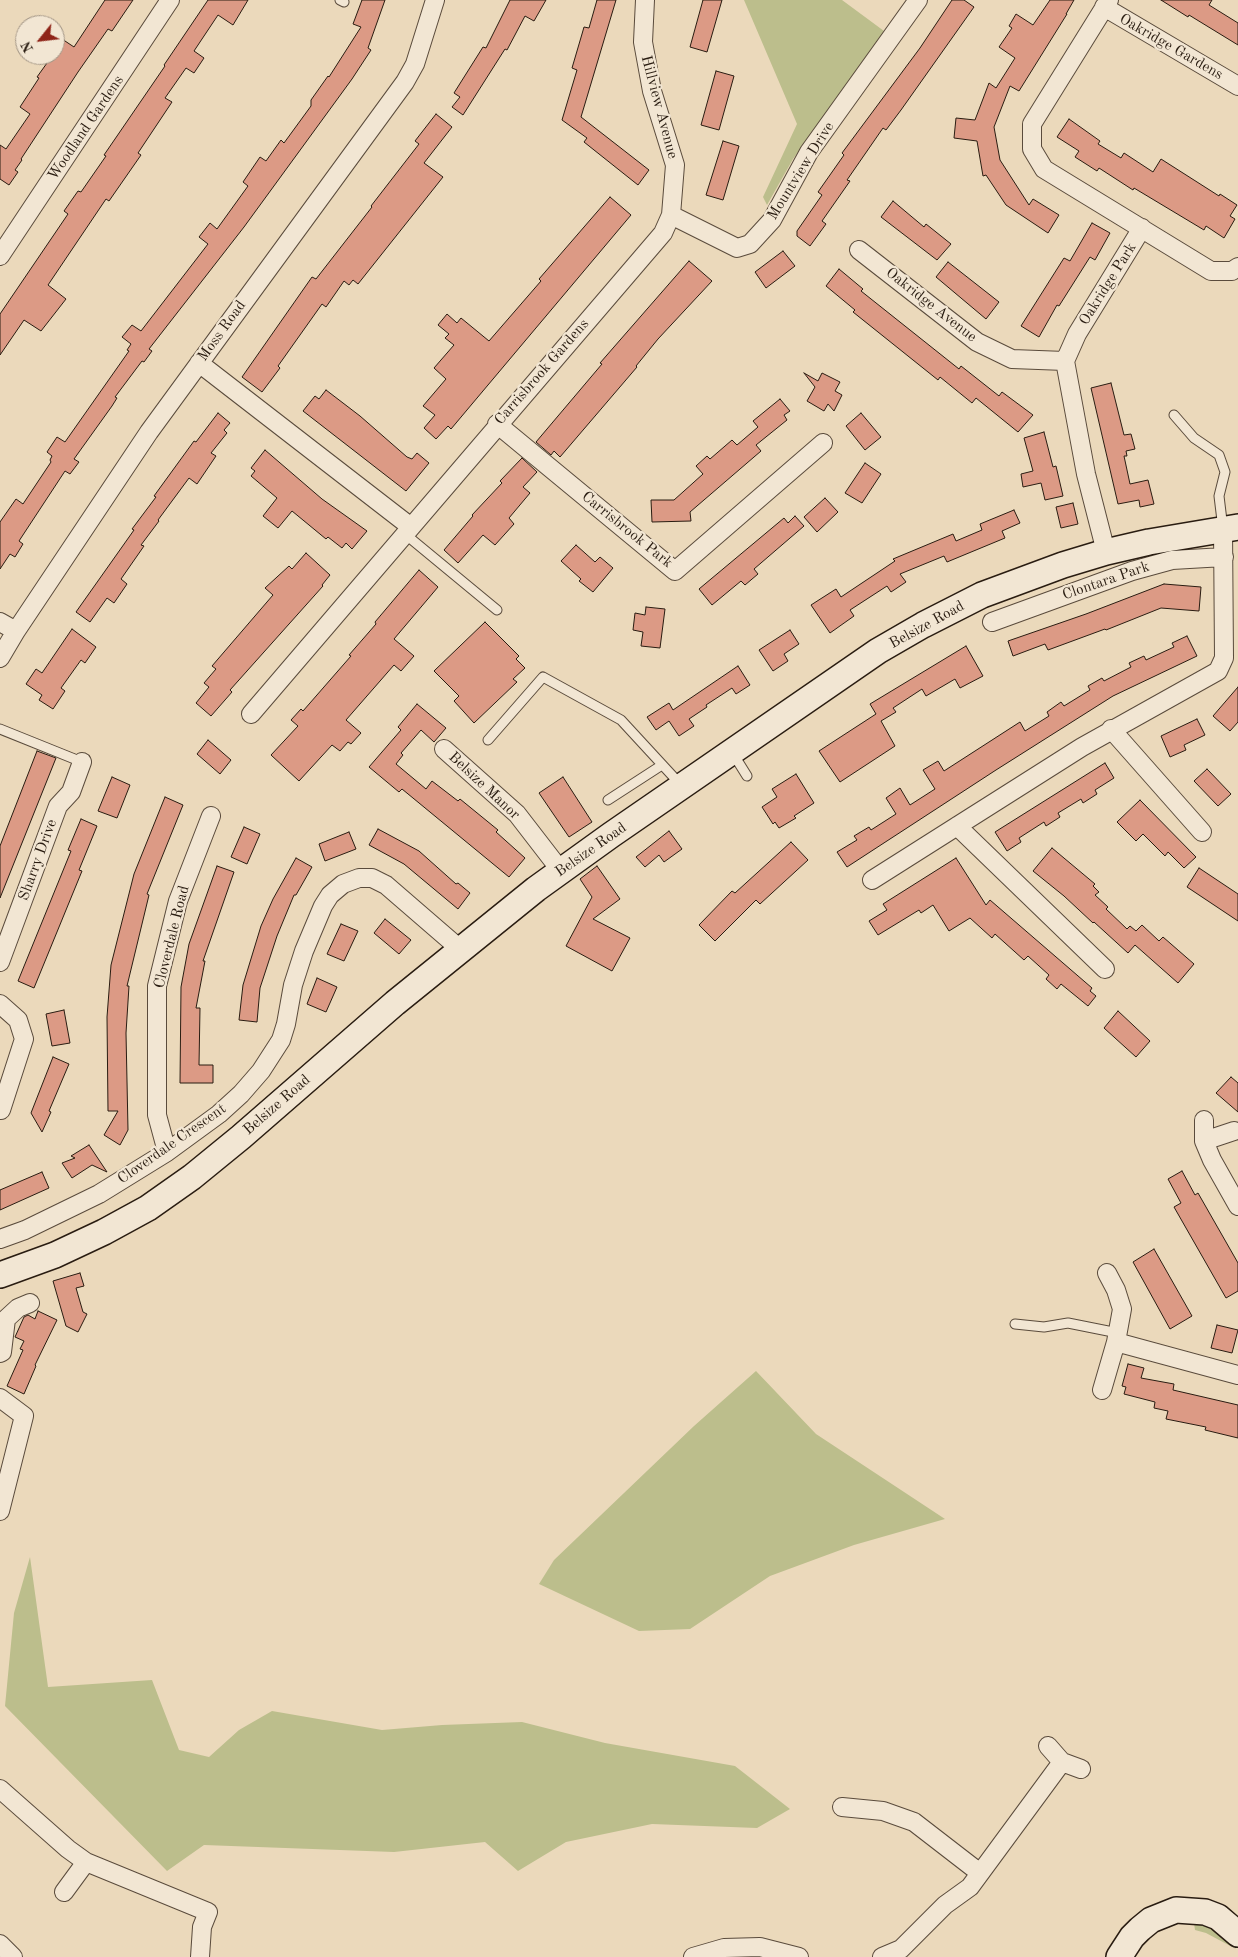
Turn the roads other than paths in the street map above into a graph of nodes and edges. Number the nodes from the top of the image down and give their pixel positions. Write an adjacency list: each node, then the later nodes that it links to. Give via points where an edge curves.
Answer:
1 (170, 0): 10 (street, Woodland Gardens)
2 (435, 0): 13 (street, Moss Road, via 414,64 404,82)
3 (646, 0): 7 (street, Hillview Avenue, via 643,42 652,91 674,165)
4 (918, 0): 7 (street, Mountview Drive, via 809,152 772,220 750,244 737,248)
5 (1107, 4): 6 (street, Oakridge Gardens); 8 (street, Oakridge Park, via 1032,124 1032,148 1044,169)
6 (1238, 86)
7 (671, 215): 15 (street, Carrisbrook Gardens, via 662,233)
8 (1142, 228): 11 (street, via 1211,271 1232,271); 12 (street, Oakridge Park, via 1077,334)
9 (859, 250): 12 (street, Oakridge Avenue, via 977,342 1012,359)
10 (0, 256)
11 (1238, 267)
12 (1065, 361): 19 (street, via 1086,474)
13 (199, 362): 18 (street); 24 (street, Moss Road)
14 (1174, 415): 17 (lane, via 1194,438 1219,455 1225,472 1219,496)
15 (497, 424): 16 (street, Carrisbrook Park, via 675,571); 18 (street, Carrisbrook Gardens)
16 (823, 443)
17 (1231, 528): 19 (street, Belsize Road); 20 (street)
18 (408, 531): 21 (lane); 26 (street, Carrisbrook Gardens)
19 (1106, 552): 31 (street, Belsize Road, via 1016,581 923,625)
20 (1229, 568): 23 (street, Clontara Park, via 1172,560 1132,571); 28 (street, via 1224,658 1218,671)
21 (498, 610)
22 (0, 622): 24 (street)
23 (992, 622)
24 (16, 631): 25 (street, Moss Road)
25 (0, 658)
26 (251, 714)
27 (0, 729): 32 (lane)
28 (1112, 729): 38 (street); 39 (street)
29 (488, 740): 33 (lane, via 543,677 621,720)
30 (444, 749): 40 (street, Belsize Manor, via 516,814)
31 (732, 752): 34 (lane); 35 (street, Belsize Road)
32 (82, 762): 43 (street, Sharry Drive, via 71,792 58,806)
33 (662, 765): 35 (lane); 36 (lane)
34 (747, 776)
35 (682, 786): 40 (street, Belsize Road)
36 (608, 800)
37 (211, 816): 50 (street, Cloverdale Road, via 178,901 157,986 157,1115)
38 (957, 826): 41 (street); 44 (street)
39 (1202, 832)
40 (560, 871): 42 (street, Belsize Road)
41 (872, 880)
42 (460, 949): 50 (street, Cloverdale Crescent, via 386,885 372,878 359,878 343,884 323,906 293,985 281,1040 261,1071 219,1114); 54 (street, Belsize Road, via 192,1177 148,1208 104,1232 55,1256)
43 (0, 962)
44 (1104, 969)
45 (0, 1004): 46 (street, via 18,1020 24,1039)
46 (1, 1110)
47 (1204, 1120): 49 (street)
48 (1234, 1131): 49 (street)
49 (1204, 1141): 51 (street)
50 (166, 1152): 52 (street, Cloverdale Crescent, via 100,1194)
51 (1236, 1197)
52 (0, 1239)
53 (1107, 1273): 57 (street, via 1122,1309)
54 (0, 1275)
55 (30, 1303): 58 (street, via 18,1308 6,1320)
56 (1015, 1324): 57 (lane, via 1044,1327 1068,1323)
57 (1117, 1338): 59 (street); 60 (street)
58 (0, 1352)
59 (1238, 1375)
60 (1102, 1390)
61 (0, 1398): 62 (street, via 24,1416)
62 (0, 1511)
63 (1048, 1746): 64 (street)
64 (1062, 1762): 65 (street); 69 (street)
65 (1081, 1769)
66 (0, 1789): 68 (street)
67 (842, 1807): 69 (street, via 883,1811 914,1822)
68 (86, 1862): 70 (street); 75 (street, via 208,1912 202,1927)
69 (980, 1873): 73 (street, via 970,1887 945,1905)
70 (64, 1892)
71 (1238, 1934): 79 (street, via 1218,1917 1205,1912 1176,1910 1151,1920 1140,1929)
72 (0, 1944): 74 (street)
73 (904, 1953): 78 (street)
74 (13, 1957)
75 (200, 1957)
76 (693, 1957): 77 (street, via 724,1948 760,1947)
77 (798, 1957)
78 (882, 1957)
79 (1119, 1957)

